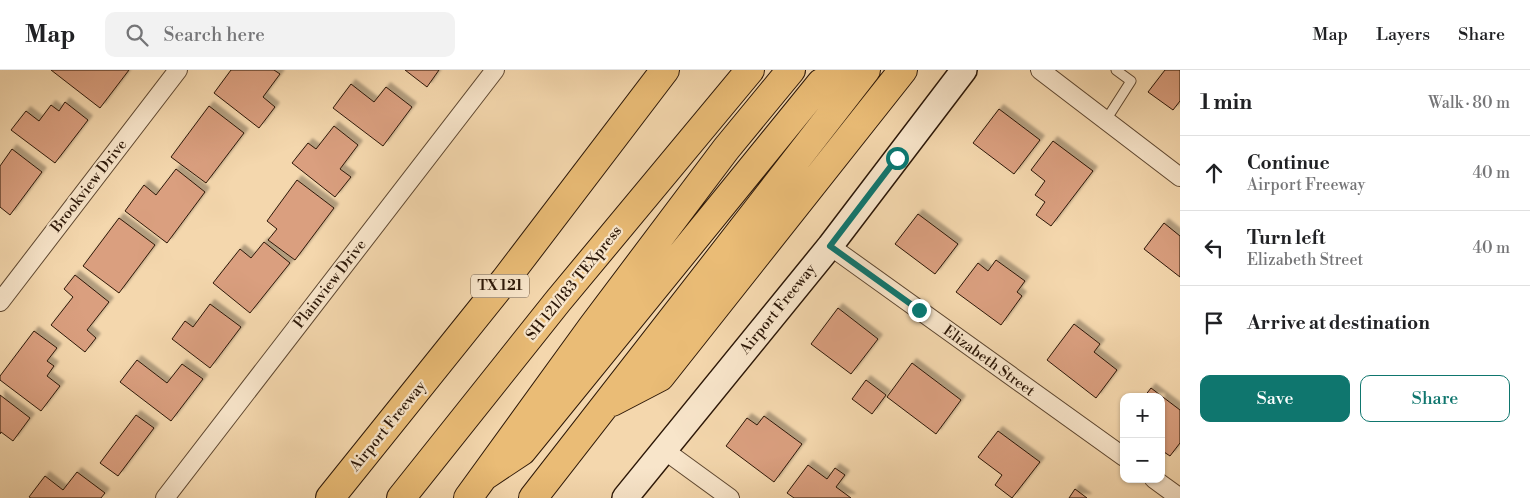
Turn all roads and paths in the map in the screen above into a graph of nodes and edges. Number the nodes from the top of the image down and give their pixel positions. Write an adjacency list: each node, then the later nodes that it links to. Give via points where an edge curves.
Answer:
1 (178, 70): 17 (street, Brookview Drive)
2 (495, 70): 23 (street, Plainview Drive)
3 (665, 70): 24 (highway, Airport Freeway / TX 121, via 505,280)
4 (740, 70): 13 (highway)
5 (750, 70): 13 (highway, SH 121/183 TEXpress)
6 (790, 70): 21 (highway, via 679,211)
7 (852, 70): 21 (highway, via 821,83 522,451)
8 (866, 70): 18 (highway)
9 (903, 70): 18 (highway, via 660,377)
10 (964, 70): 16 (main road, Airport Freeway)
11 (1040, 70): 14 (street)
12 (1116, 70): 14 (lane, via 1131,81)
13 (730, 94): 25 (highway, SH 121/183 TEXpress, via 558,301)
14 (1106, 120): 15 (street)
15 (1180, 177)
16 (830, 246): 19 (main road, Airport Freeway); 20 (street, Elizabeth Street)
17 (0, 302)
18 (604, 405): 27 (highway)
19 (664, 450): 28 (main road, Airport Freeway); 29 (street)
20 (1120, 455)
21 (486, 475): 26 (highway)
22 (1159, 483): 30 (street)
23 (165, 498)
24 (330, 498)
25 (401, 498)
26 (468, 498)
27 (533, 498)
28 (626, 498)
29 (730, 498)
30 (1180, 498)

